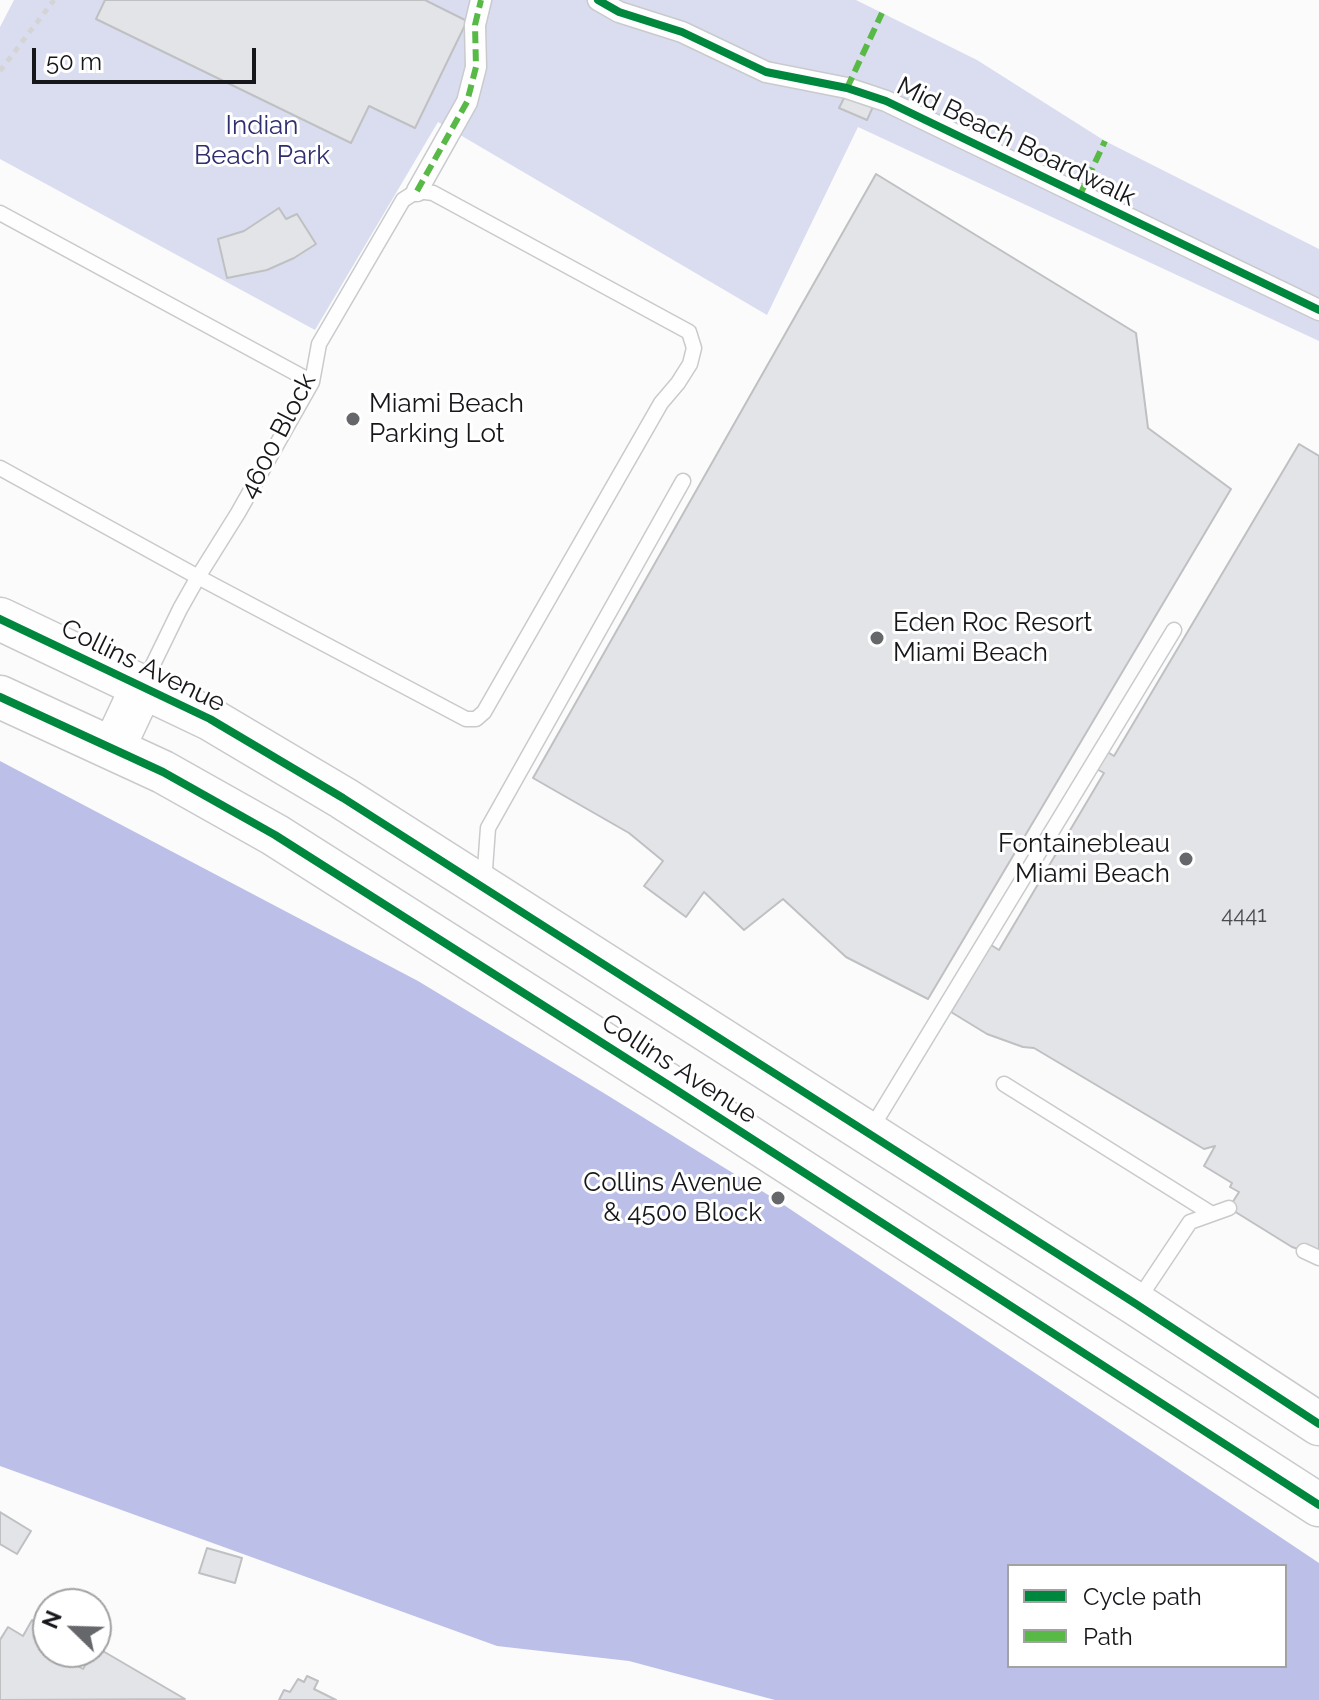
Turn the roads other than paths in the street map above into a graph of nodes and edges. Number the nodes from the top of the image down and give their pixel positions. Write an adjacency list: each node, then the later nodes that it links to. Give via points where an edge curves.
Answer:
1 (481, 0): 3 (street, via 475,25 476,67 467,102)
2 (598, 0): 5 (street, Mid Beach Boardwalk, via 766,72 886,101)
3 (417, 191): 6 (lane, 4600 Block, via 403,200 319,344); 9 (lane, via 433,193 689,332 694,348 690,364 661,403 476,719 466,719)
4 (0, 213): 6 (lane)
5 (1319, 310)
6 (312, 382): 9 (lane, 4600 Block)
7 (0, 468): 9 (lane)
8 (683, 481): 15 (lane, via 488,828)
9 (198, 577): 12 (lane, 4600 Block)
10 (0, 619): 12 (main road, Collins Avenue)
11 (1174, 630): 18 (lane)
12 (143, 685): 14 (main road); 15 (main road, Collins Avenue, via 271,754)
13 (0, 697): 14 (main road, Collins Avenue)
14 (113, 749): 16 (main road, Collins Avenue, via 220,803)
15 (484, 887): 16 (main road); 18 (main road, Collins Avenue)
16 (449, 944): 25 (main road, Collins Avenue)
17 (1004, 1084): 20 (lane)
18 (868, 1133): 23 (main road, Collins Avenue)
19 (1229, 1208): 20 (lane)
20 (1212, 1214): 23 (lane, via 1190,1222)
21 (1304, 1251): 22 (lane)
22 (1319, 1258)
23 (1136, 1304): 24 (main road, Collins Avenue)
24 (1319, 1424)
25 (1319, 1505)

